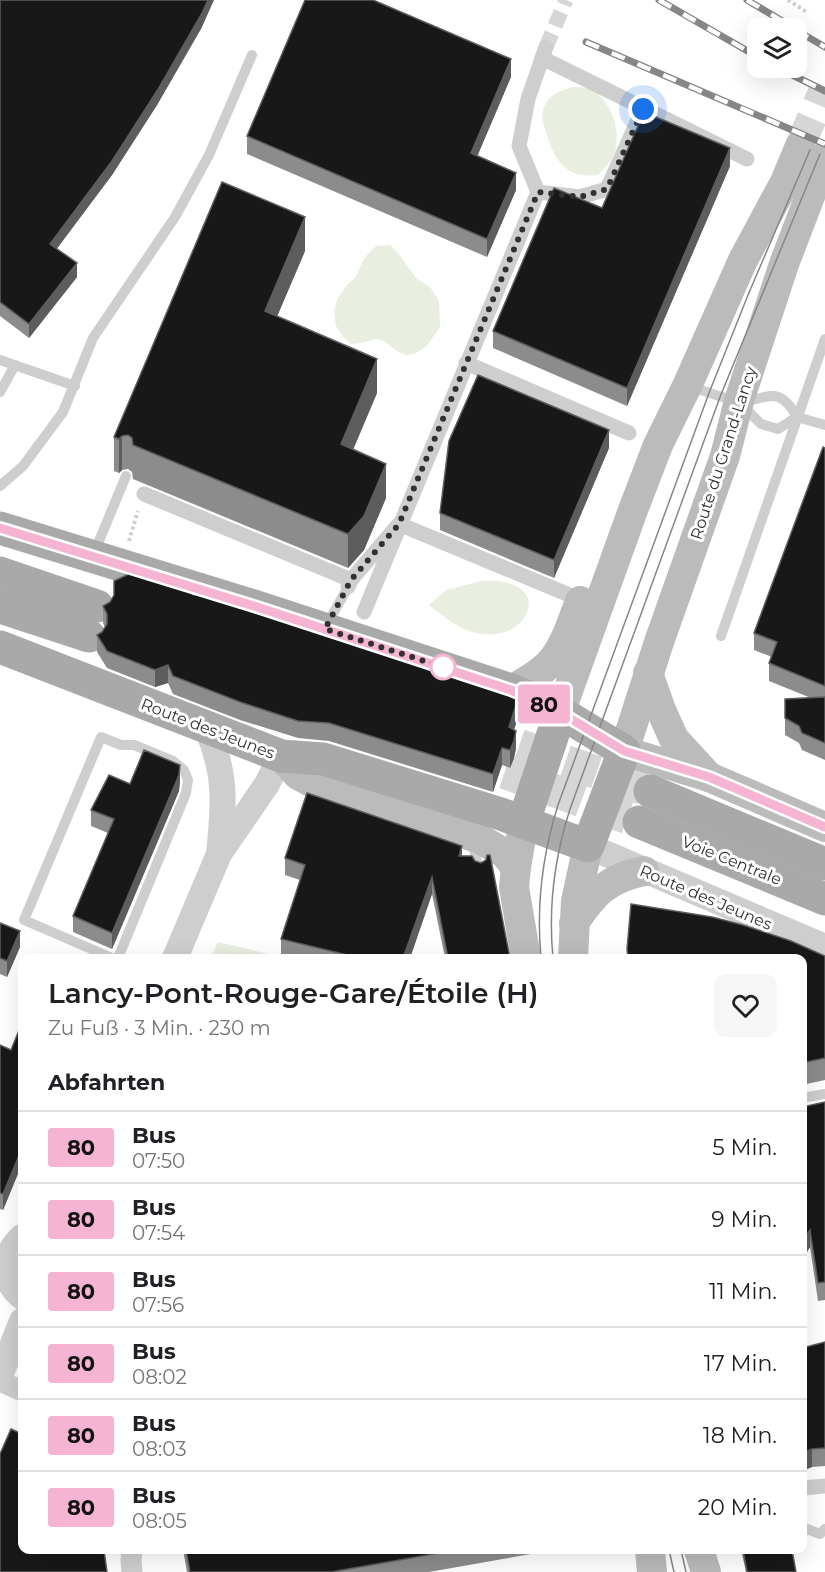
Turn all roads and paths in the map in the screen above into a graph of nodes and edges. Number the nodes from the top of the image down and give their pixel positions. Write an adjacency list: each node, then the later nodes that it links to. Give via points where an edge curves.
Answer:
1 (788, 0): 2 (path)
2 (808, 13)
3 (252, 55): 13 (lane, via 209,155 175,217 93,338)
4 (643, 109): 6 (street); 7 (street, via 607,189 580,197); 7 (street, via 544,53 528,99 519,147)
5 (813, 151): 12 (main road, Route du Grand-Lancy, via 785,182 742,260); 15 (main road, Route du Grand-Lancy, via 784,264)
6 (747, 159)
7 (538, 192): 10 (street)
8 (825, 339): 16 (lane)
9 (0, 360): 11 (lane)
10 (466, 363): 18 (street); 23 (street)
11 (15, 365): 13 (lane); 14 (lane)
12 (688, 384): 15 (lane); 22 (main road, Route du Grand-Lancy, via 658,445)
13 (75, 386): 20 (lane, via 63,412 23,466)
14 (0, 392)
15 (739, 401): 16 (lane, via 770,395 790,404); 16 (lane, via 761,424 778,429); 34 (main road, Route du Grand-Lancy, via 725,456)
16 (797, 417): 17 (lane); 32 (lane)
17 (825, 425)
18 (629, 433)
19 (126, 476): 25 (lane)
20 (0, 486)
21 (144, 494): 27 (street)
22 (633, 510): 35 (main road, via 586,587 555,657); 36 (main road, Route du Grand-Lancy)
23 (399, 524): 27 (street); 28 (street); 30 (street)
24 (0, 528): 25 (main road)
25 (93, 556): 31 (main road)
26 (0, 573): 29 (main road, via 93,621)
27 (349, 584): 31 (lane)
28 (567, 594)
29 (0, 607)
30 (364, 612)
31 (323, 634): 35 (main road)
32 (721, 636)
33 (0, 647): 37 (main road, Route des Jeunes)
34 (648, 673): 39 (main road, Route du Grand-Lancy); 40 (main road, via 675,739)
35 (511, 690): 36 (main road)
36 (560, 713): 39 (main road); 42 (main road)
37 (207, 728): 38 (main road, Route des Jeunes); 47 (street, via 221,770 223,814)
38 (285, 746): 42 (main road, Route des Jeunes); 45 (main road, via 298,775 315,784); 47 (street, via 267,784)
39 (624, 751): 40 (main road); 46 (main road)
40 (709, 777): 44 (main road)
41 (650, 791): 48 (main road, Voie Centrale)
42 (524, 821): 46 (main road, Route des Jeunes); 49 (main road)
43 (639, 822): 52 (main road, Voie Centrale)
44 (825, 827)
45 (470, 836): 49 (main road, via 504,854); 51 (lane)
46 (588, 846): 50 (street, Route des Jeunes); 53 (main road)
47 (219, 854): 57 (street)
48 (825, 864)
49 (516, 867): 58 (main road, via 514,887)
50 (644, 871): 53 (main road, via 600,889); 54 (street, Route des Jeunes)
51 (480, 873)
52 (825, 899)
53 (574, 923): 59 (main road)
54 (825, 947)
55 (102, 954): 56 (lane, via 24,921 100,737 134,745 173,761 188,780)
56 (120, 954)
57 (177, 954)
58 (525, 954)
59 (573, 954)
60 (825, 1094): 61 (lane)
61 (807, 1097)
62 (10, 1248): 63 (street, via 7,1269)
63 (18, 1293)
64 (18, 1331): 65 (street)
65 (0, 1376)
66 (0, 1381): 67 (street)
67 (18, 1389)
68 (825, 1486): 69 (street)
69 (807, 1488)
70 (807, 1528): 71 (lane)
71 (823, 1531)
72 (132, 1554): 75 (street)
73 (650, 1554): 76 (main road)
74 (700, 1554): 77 (main road)
75 (132, 1572)
76 (652, 1572)
77 (706, 1572)

